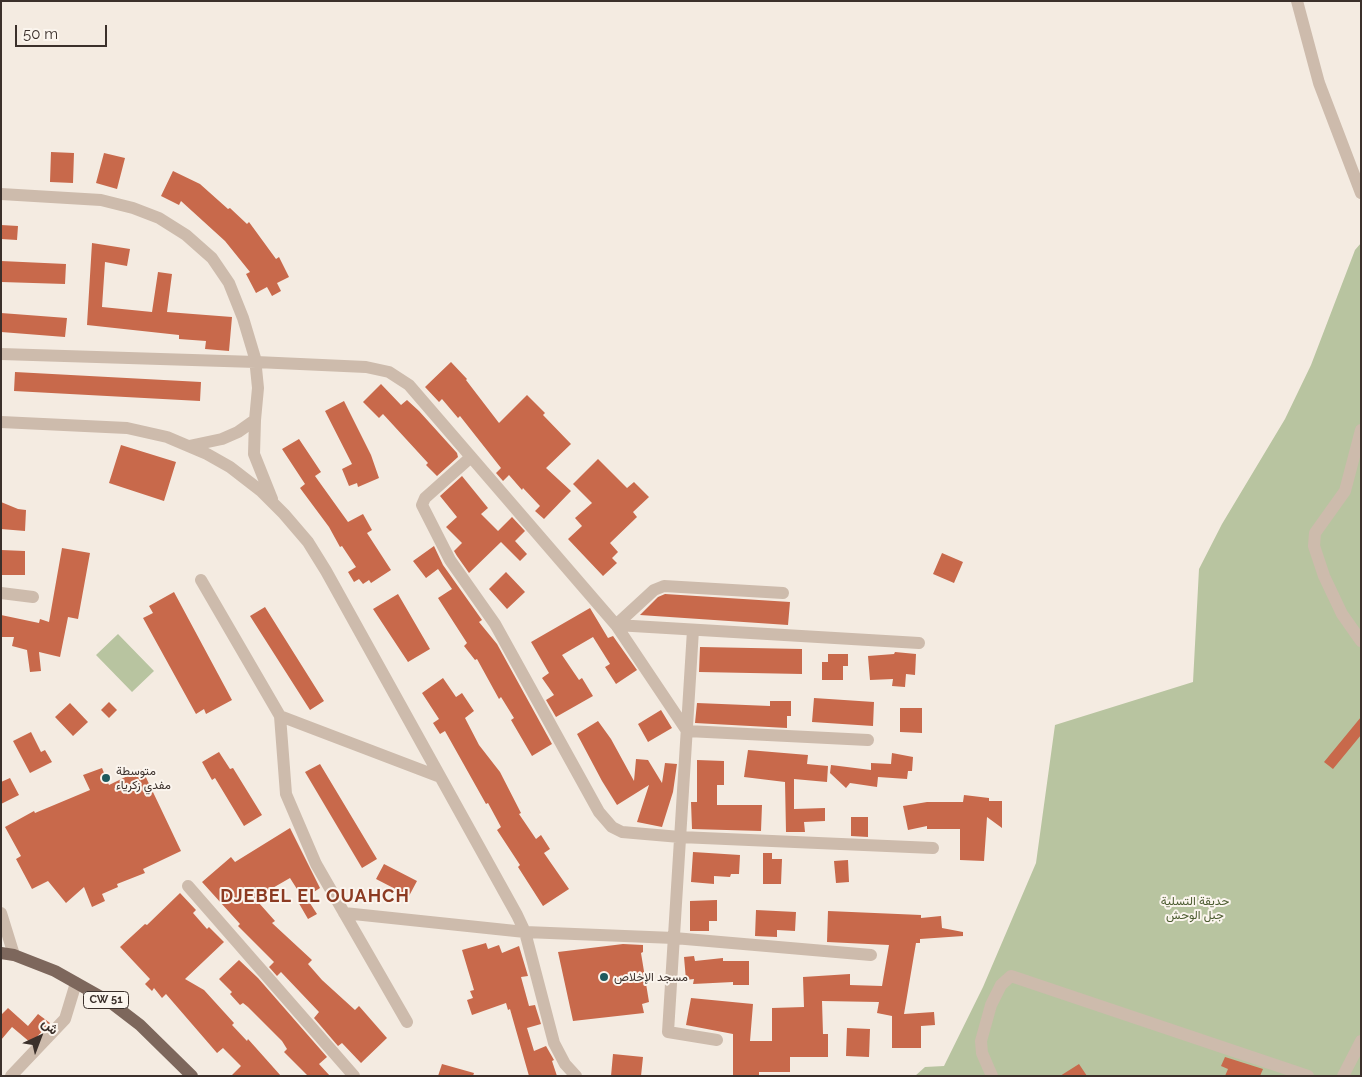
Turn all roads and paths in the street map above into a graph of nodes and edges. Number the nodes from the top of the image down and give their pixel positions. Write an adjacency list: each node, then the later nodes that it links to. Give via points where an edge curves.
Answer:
1 (1297, 1): 2 (street, via 1319,83)
2 (1361, 193)
3 (1, 194): 5 (street, via 101,200 160,218 212,258 229,283)
4 (1, 354): 5 (street)
5 (256, 362): 6 (street); 10 (street, via 366,367 389,372 409,385)
6 (255, 420): 9 (street, via 222,439); 11 (street, via 254,454)
7 (1, 422): 9 (street, via 127,428 166,436)
8 (1361, 430): 18 (street, via 1345,491 1315,533 1314,546 1342,614)
9 (189, 446): 11 (street, via 230,467)
10 (471, 457): 16 (street); 24 (street, via 422,505 450,560 495,624 599,812 612,827 622,832)
11 (274, 504): 23 (street, via 308,542 326,571)
12 (201, 580): 20 (street)
13 (1, 593): 15 (street)
14 (783, 593): 16 (street, via 664,586 654,590)
15 (33, 596)
16 (616, 625): 17 (street); 21 (street)
17 (693, 630): 19 (street); 21 (street)
18 (1361, 641)
19 (919, 643)
20 (280, 716): 23 (street); 28 (street, via 286,794 316,864)
21 (686, 731): 22 (street); 24 (street)
22 (868, 740)
23 (440, 777): 29 (street)
24 (680, 837): 25 (street); 30 (street)
25 (933, 848)
26 (188, 886): 40 (street)
27 (1, 913): 32 (street)
28 (344, 913): 29 (street); 35 (street)
29 (525, 932): 30 (street); 41 (street, via 554,1044)
30 (674, 938): 33 (street); 36 (street, via 668,1032)
31 (1, 953): 32 (main road, CW 51)
32 (14, 955): 34 (main road, CW 51)
33 (871, 955)
34 (76, 983): 38 (street, via 65,1019); 39 (main road, CW 51, via 110,1002 140,1025)
35 (407, 1022)
36 (716, 1040)
37 (1361, 1041): 44 (street)
38 (11, 1076)
39 (192, 1076)
40 (354, 1076)
41 (576, 1076)
42 (992, 1076): 43 (street, via 980,1041 991,1005 1001,985 1011,976)
43 (1308, 1076)
44 (1343, 1076)

